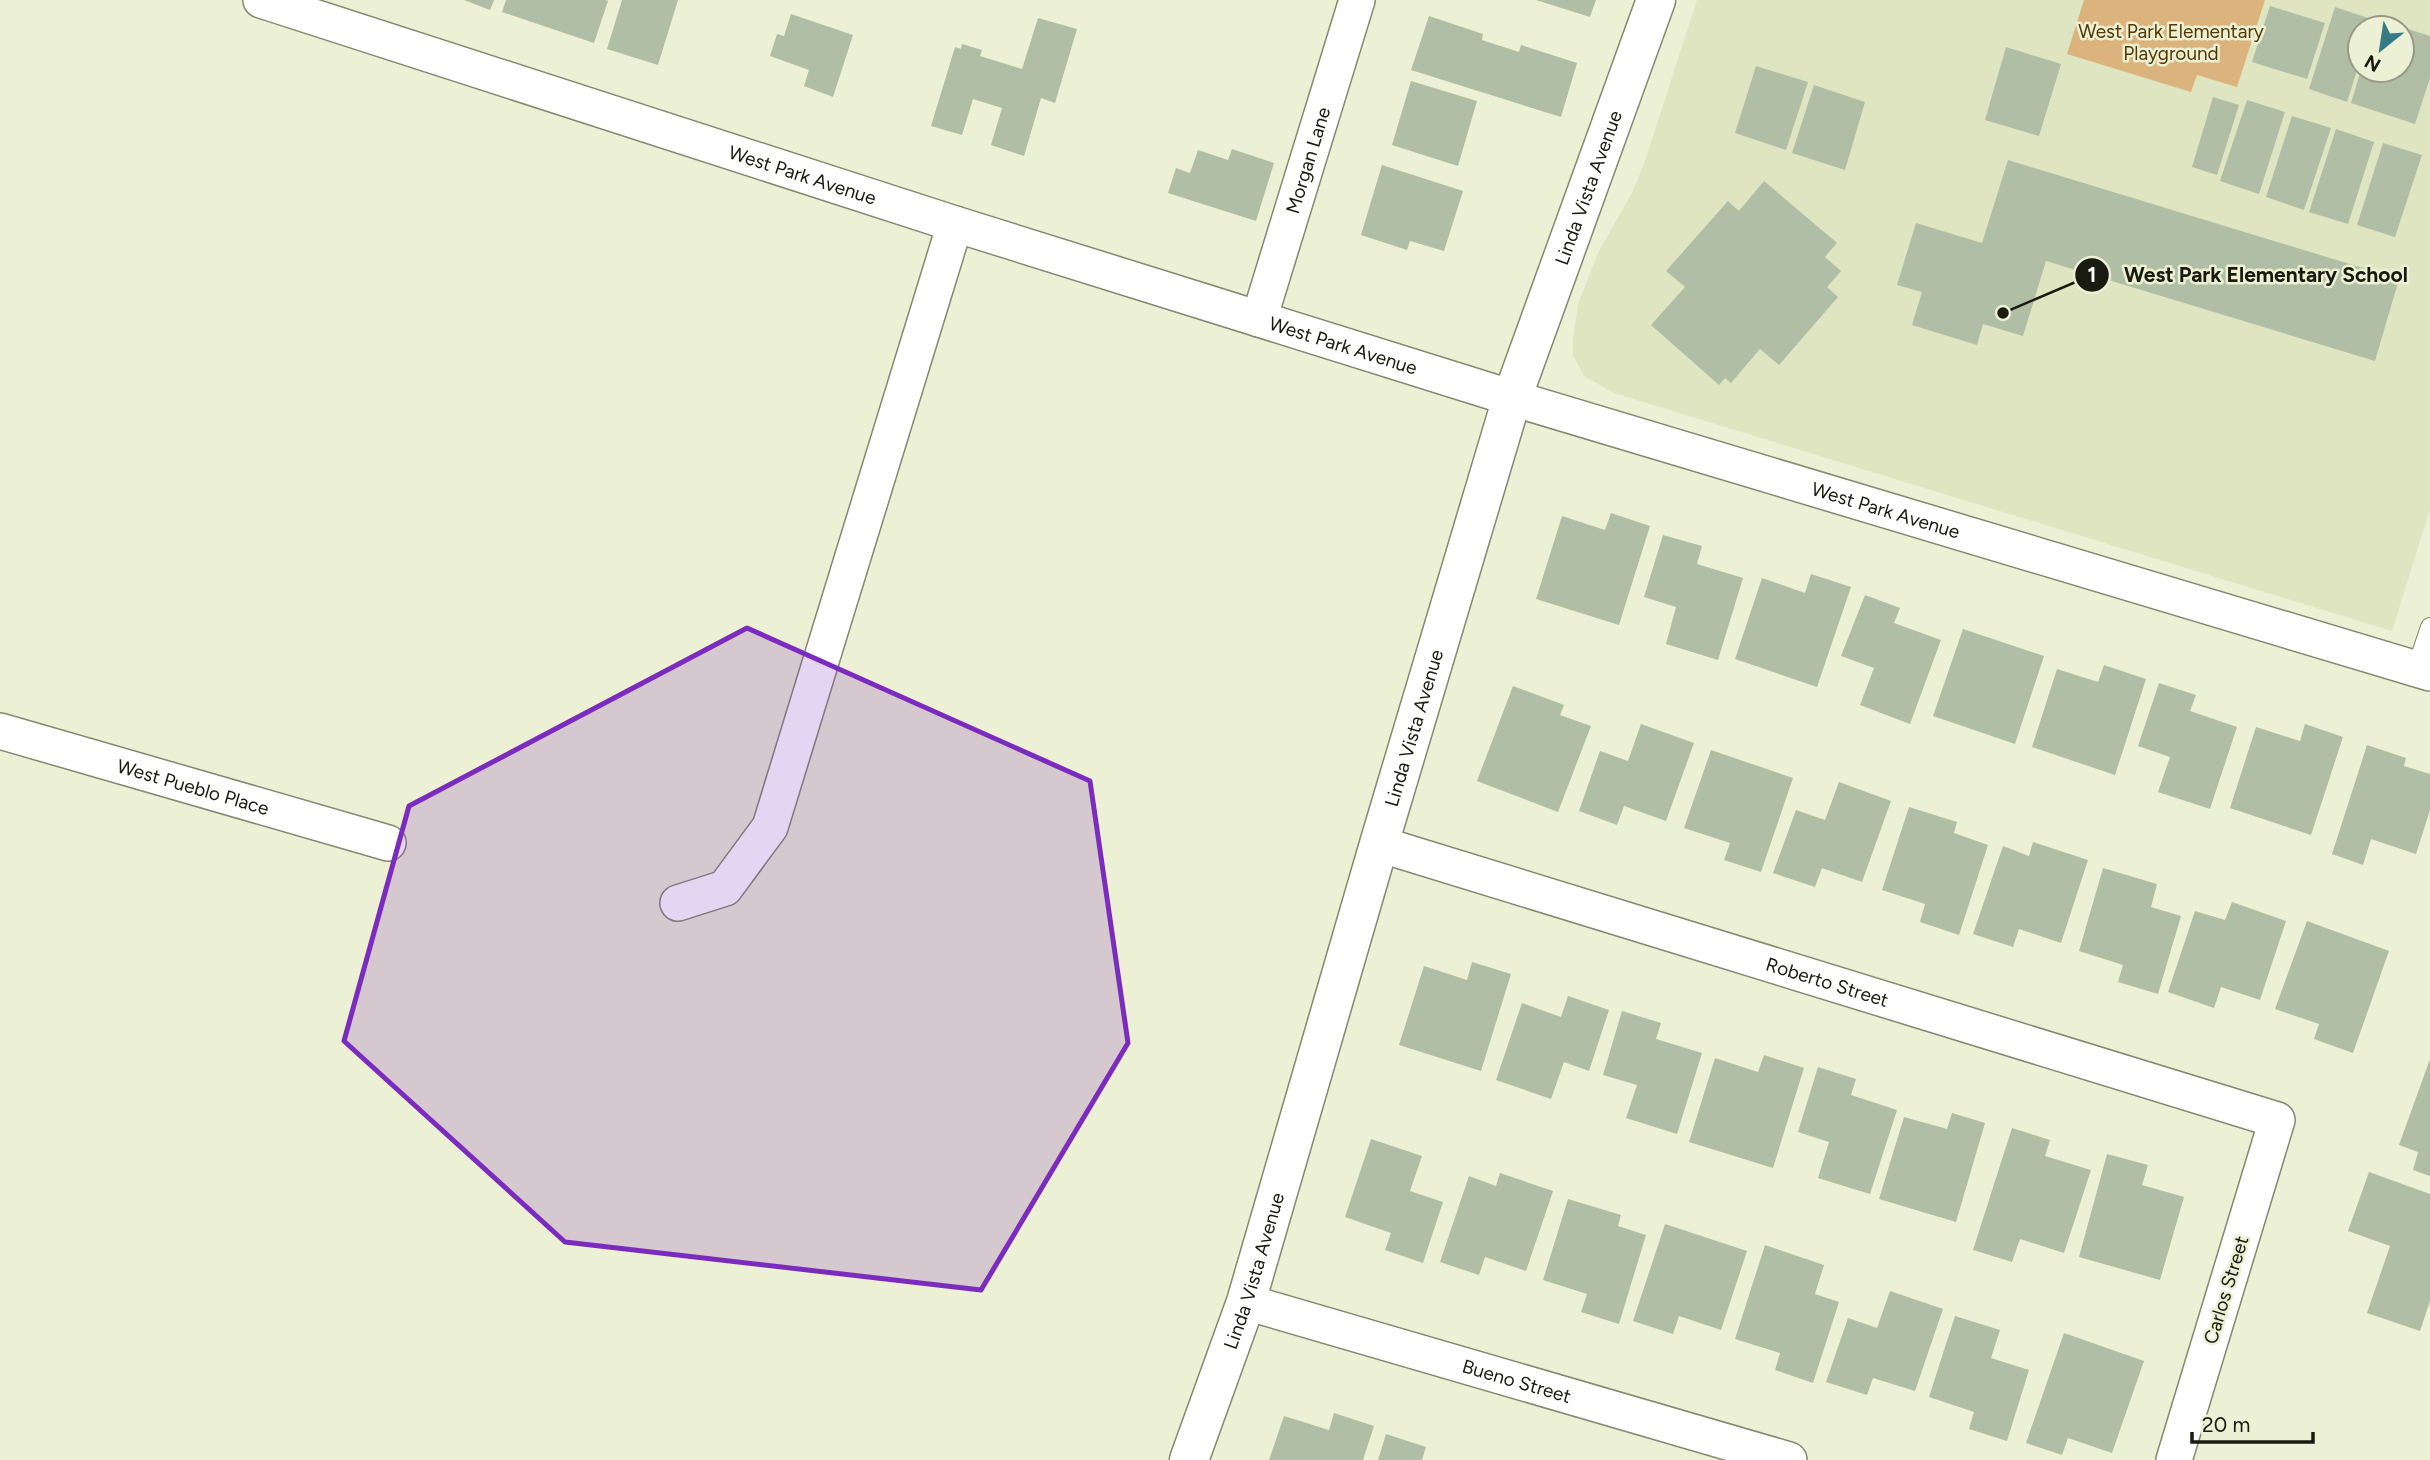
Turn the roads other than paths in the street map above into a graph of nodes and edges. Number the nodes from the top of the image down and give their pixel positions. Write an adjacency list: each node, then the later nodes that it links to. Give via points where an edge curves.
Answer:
1 (261, 0): 4 (street, West Park Avenue)
2 (1357, 0): 5 (street, Morgan Lane)
3 (1656, 0): 6 (street, Linda Vista Avenue)
4 (956, 224): 5 (street, West Park Avenue); 12 (street, via 770,827 725,888)
5 (1259, 319): 6 (street, West Park Avenue)
6 (1513, 398): 8 (street, West Park Avenue); 11 (street, Linda Vista Avenue)
7 (2430, 627): 8 (lane)
8 (2423, 671)
9 (0, 731): 10 (street, West Pueblo Place)
10 (388, 843)
11 (1378, 844): 13 (street, Roberto Street); 14 (street, Linda Vista Avenue)
12 (678, 903)
13 (2277, 1120): 17 (street, Carlos Street)
14 (1246, 1302): 15 (street, Linda Vista Avenue); 16 (street, Bueno Street)
15 (1189, 1460)
16 (1789, 1460)
17 (2174, 1460)

